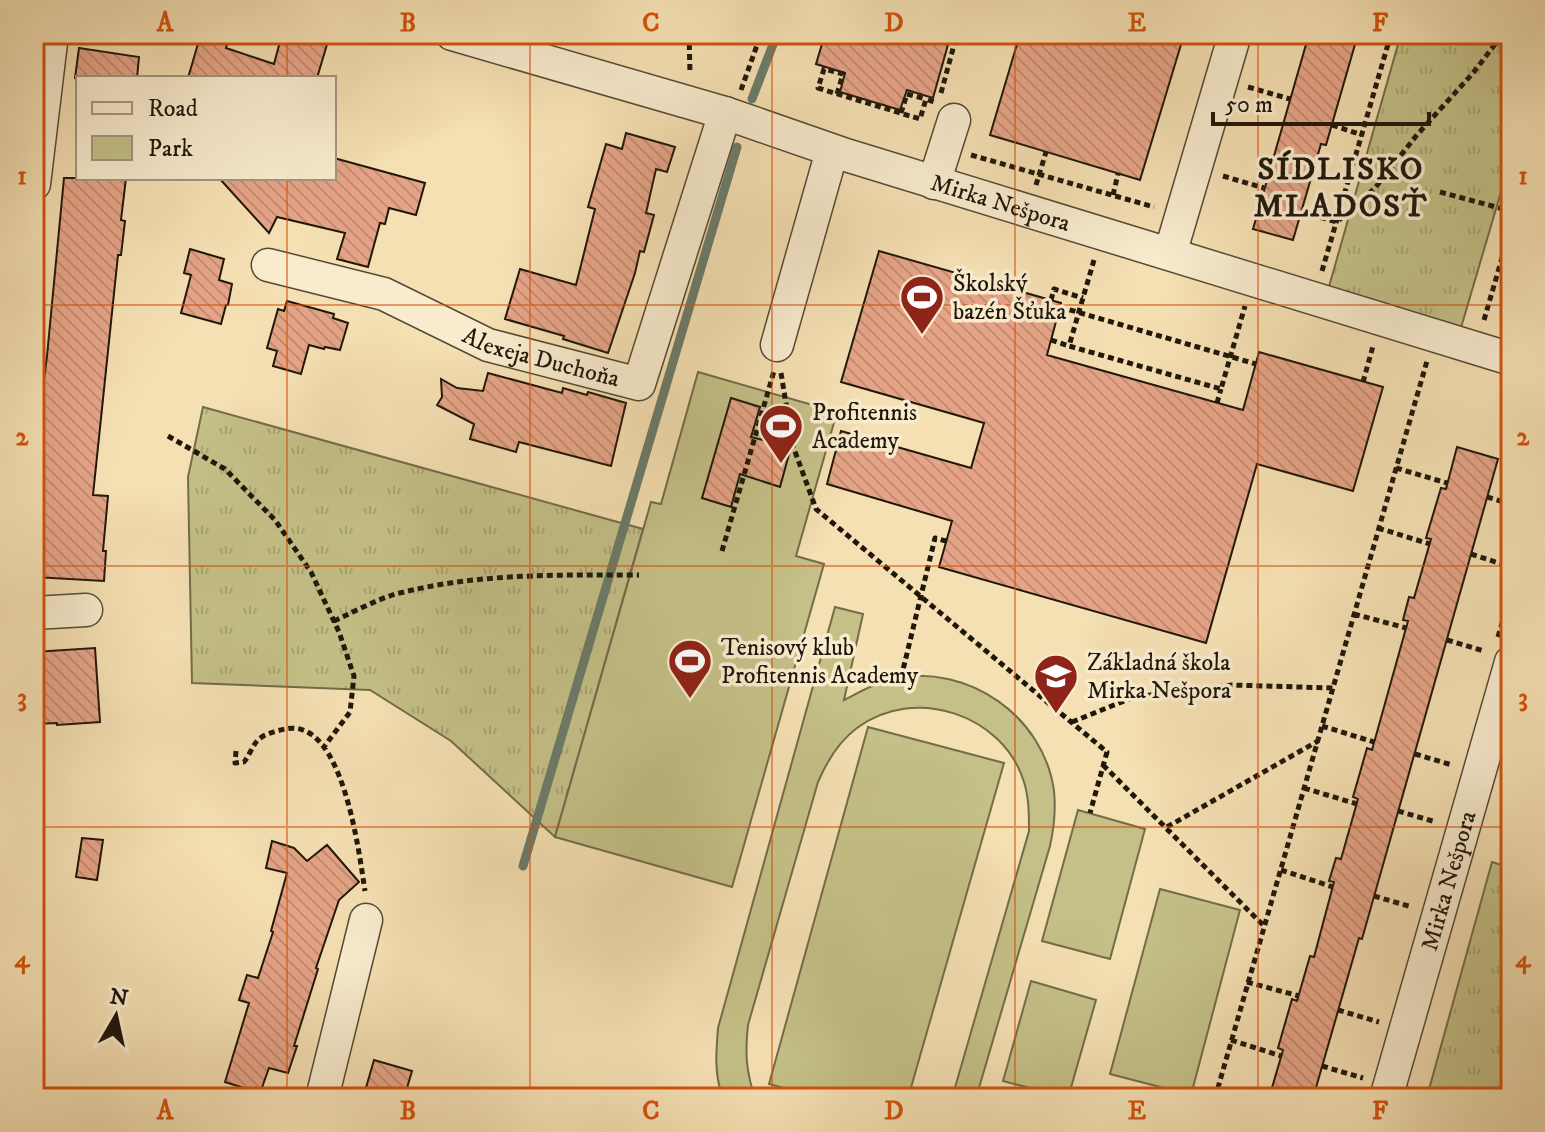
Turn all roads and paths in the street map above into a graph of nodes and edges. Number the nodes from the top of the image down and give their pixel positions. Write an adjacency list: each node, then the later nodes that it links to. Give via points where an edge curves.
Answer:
1 (52, 34): 23 (street)
2 (452, 34): 14 (street, Mirka Nešpora)
3 (689, 34): 9 (path)
4 (761, 34): 14 (path)
5 (1235, 34): 32 (street)
6 (1373, 34): 8 (path)
7 (1503, 34): 29 (path, via 1375,188)
8 (1390, 36): 18 (path)
9 (690, 82)
10 (1246, 87): 13 (path)
11 (837, 94): 11 (path, via 818,88 824,69 843,74); 16 (path)
12 (926, 99): 15 (path); 16 (path, via 907,94); 16 (path, via 920,119)
13 (1290, 99)
14 (732, 105): 19 (street, Mirka Nešpora); 33 (street, Alexeja Duchoňa, via 639,384 488,345 384,294)
15 (946, 112): 22 (street)
16 (901, 113)
17 (1332, 125): 18 (path)
18 (1362, 135): 29 (path)
19 (832, 151): 22 (street, Mirka Nešpora); 45 (street)
20 (1118, 174): 26 (path)
21 (1220, 175): 24 (path)
22 (934, 183): 31 (street, Mirka Nešpora)
23 (34, 184)
24 (1264, 188)
25 (1440, 192): 27 (path)
26 (1113, 195)
27 (1511, 211)
28 (1301, 212): 29 (path)
29 (1337, 222): 35 (path)
30 (1511, 227): 44 (path)
31 (1102, 233): 32 (street, Mirka Nešpora); 34 (path)
32 (1170, 254): 35 (street, Mirka Nešpora)
33 (268, 265)
34 (1083, 298): 36 (path, via 1054,289); 39 (path)
35 (1314, 299): 40 (street, Mirka Nešpora)
36 (1051, 300)
37 (1247, 300): 46 (path)
38 (1060, 307): 39 (path)
39 (1079, 313): 43 (path); 46 (path)
40 (1435, 335): 44 (street, Mirka Nešpora); 53 (path)
41 (1376, 338): 49 (path)
42 (1051, 340): 43 (path)
43 (1069, 346): 50 (path)
44 (1476, 348): 47 (street, Mirka Nešpora)
45 (778, 351): 60 (path); 64 (path, via 793,446 816,509)
46 (1230, 356): 48 (path); 50 (path)
47 (1511, 359)
48 (1256, 364)
49 (1363, 382)
50 (1221, 389): 51 (path)
51 (1217, 403)
52 (168, 436): 68 (path, via 225,469 275,520 311,572)
53 (1396, 468): 54 (path); 57 (path)
54 (1447, 483)
55 (1487, 497): 56 (path)
56 (1511, 504)
57 (1378, 528): 59 (path); 67 (path)
58 (946, 541): 64 (path, via 935,538)
59 (1430, 544)
60 (722, 551)
61 (1471, 554): 62 (path)
62 (1511, 567)
63 (639, 575): 68 (path, via 465,580 392,595)
64 (921, 597): 72 (path); 74 (path)
65 (86, 610): 66 (street)
66 (34, 613)
67 (1354, 614): 69 (path); 73 (path)
68 (334, 621): 78 (path, via 354,676 350,712)
69 (1406, 628)
70 (1447, 640): 71 (path)
71 (1502, 658): 102 (street, Mirka Nešpora)
72 (901, 678)
73 (1333, 688): 74 (path, via 1232,685 1134,697); 75 (path)
74 (1071, 722): 81 (path, via 1107,752)
75 (1322, 726): 76 (path); 77 (path)
76 (1318, 741): 83 (path); 88 (path)
77 (1374, 742)
78 (324, 747): 79 (path, via 304,729 291,727 258,740 244,762 235,763); 93 (path, via 342,785 358,843)
79 (236, 751)
80 (1415, 754): 82 (path)
81 (1103, 765): 86 (path); 88 (path)
82 (1459, 768)
83 (1304, 788): 84 (path); 89 (path)
84 (1357, 804)
85 (1398, 811): 87 (path)
86 (1090, 813)
87 (1442, 824)
88 (1167, 827): 94 (path)
89 (1280, 870): 90 (path); 94 (path)
90 (1333, 887)
91 (1374, 896): 92 (path)
92 (1417, 909)
93 (366, 920): 103 (street)
94 (1264, 926): 95 (path)
95 (1247, 982): 96 (path); 99 (path)
96 (1299, 996)
97 (1338, 1010): 98 (path)
98 (1384, 1023)
99 (1231, 1040): 100 (path); 104 (path)
100 (1281, 1056)
101 (1322, 1066): 102 (path)
102 (1376, 1089)
103 (322, 1098)
104 (1215, 1098)

